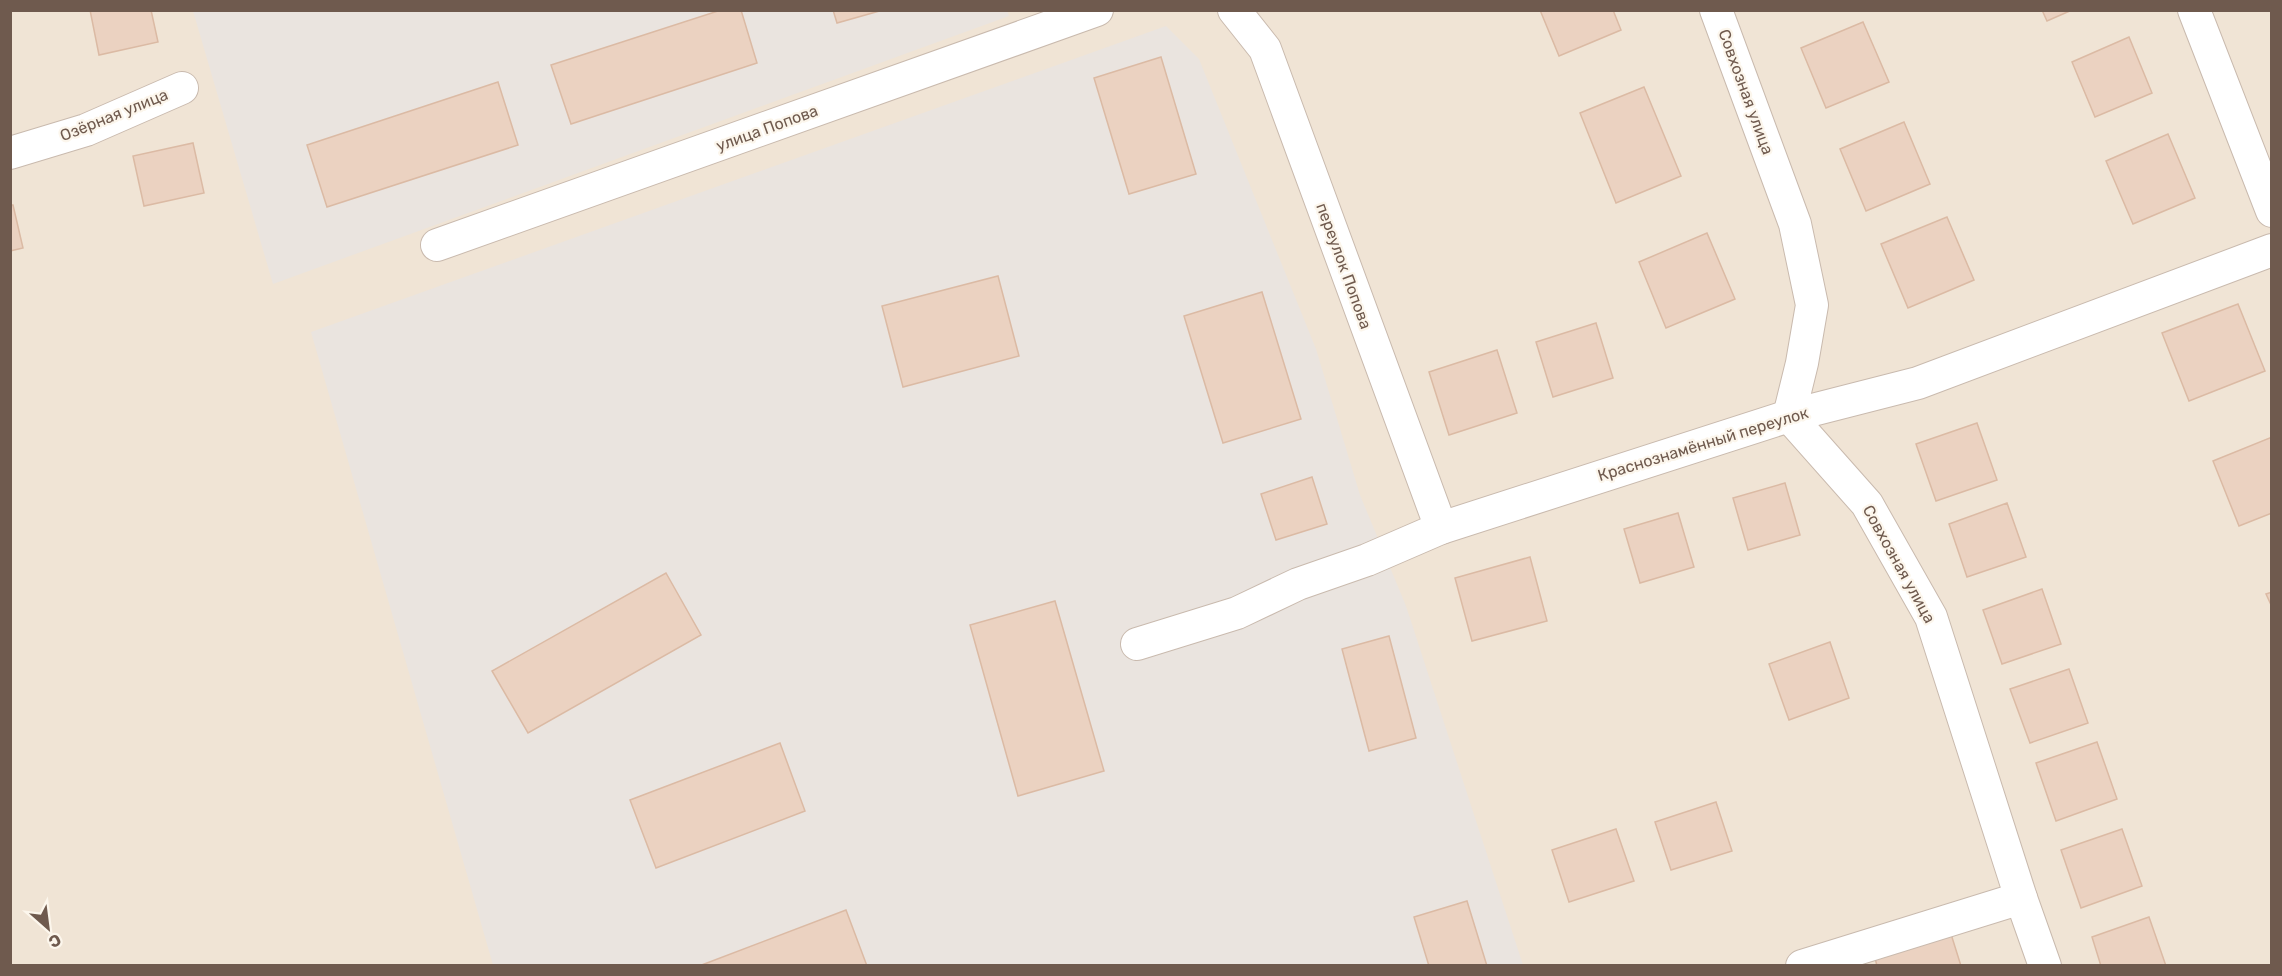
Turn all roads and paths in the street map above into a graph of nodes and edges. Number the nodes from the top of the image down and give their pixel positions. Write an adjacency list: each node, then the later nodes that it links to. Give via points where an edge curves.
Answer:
1 (1097, 10): 8 (street, улица Попова)
2 (1234, 10): 11 (street, переулок Попова, via 1265,49)
3 (1716, 10): 10 (street, Совхозная улица, via 1795,224 1812,305)
4 (2194, 10): 7 (street)
5 (182, 88): 6 (street, Озёрная улица, via 86,130)
6 (10, 153)
7 (2271, 211)
8 (437, 245)
9 (2271, 250): 10 (street, Краснознамённый переулок, via 1918,384)
10 (1789, 416): 11 (street, Краснознамённый переулок); 13 (street, Совхозная улица, via 1867,504 1931,616)
11 (1441, 528): 12 (street, Краснознамённый переулок, via 1298,584 1237,613)
12 (1137, 644)
13 (2021, 898): 14 (street); 15 (street, Совхозная улица)
14 (1802, 966)
15 (2045, 966)

